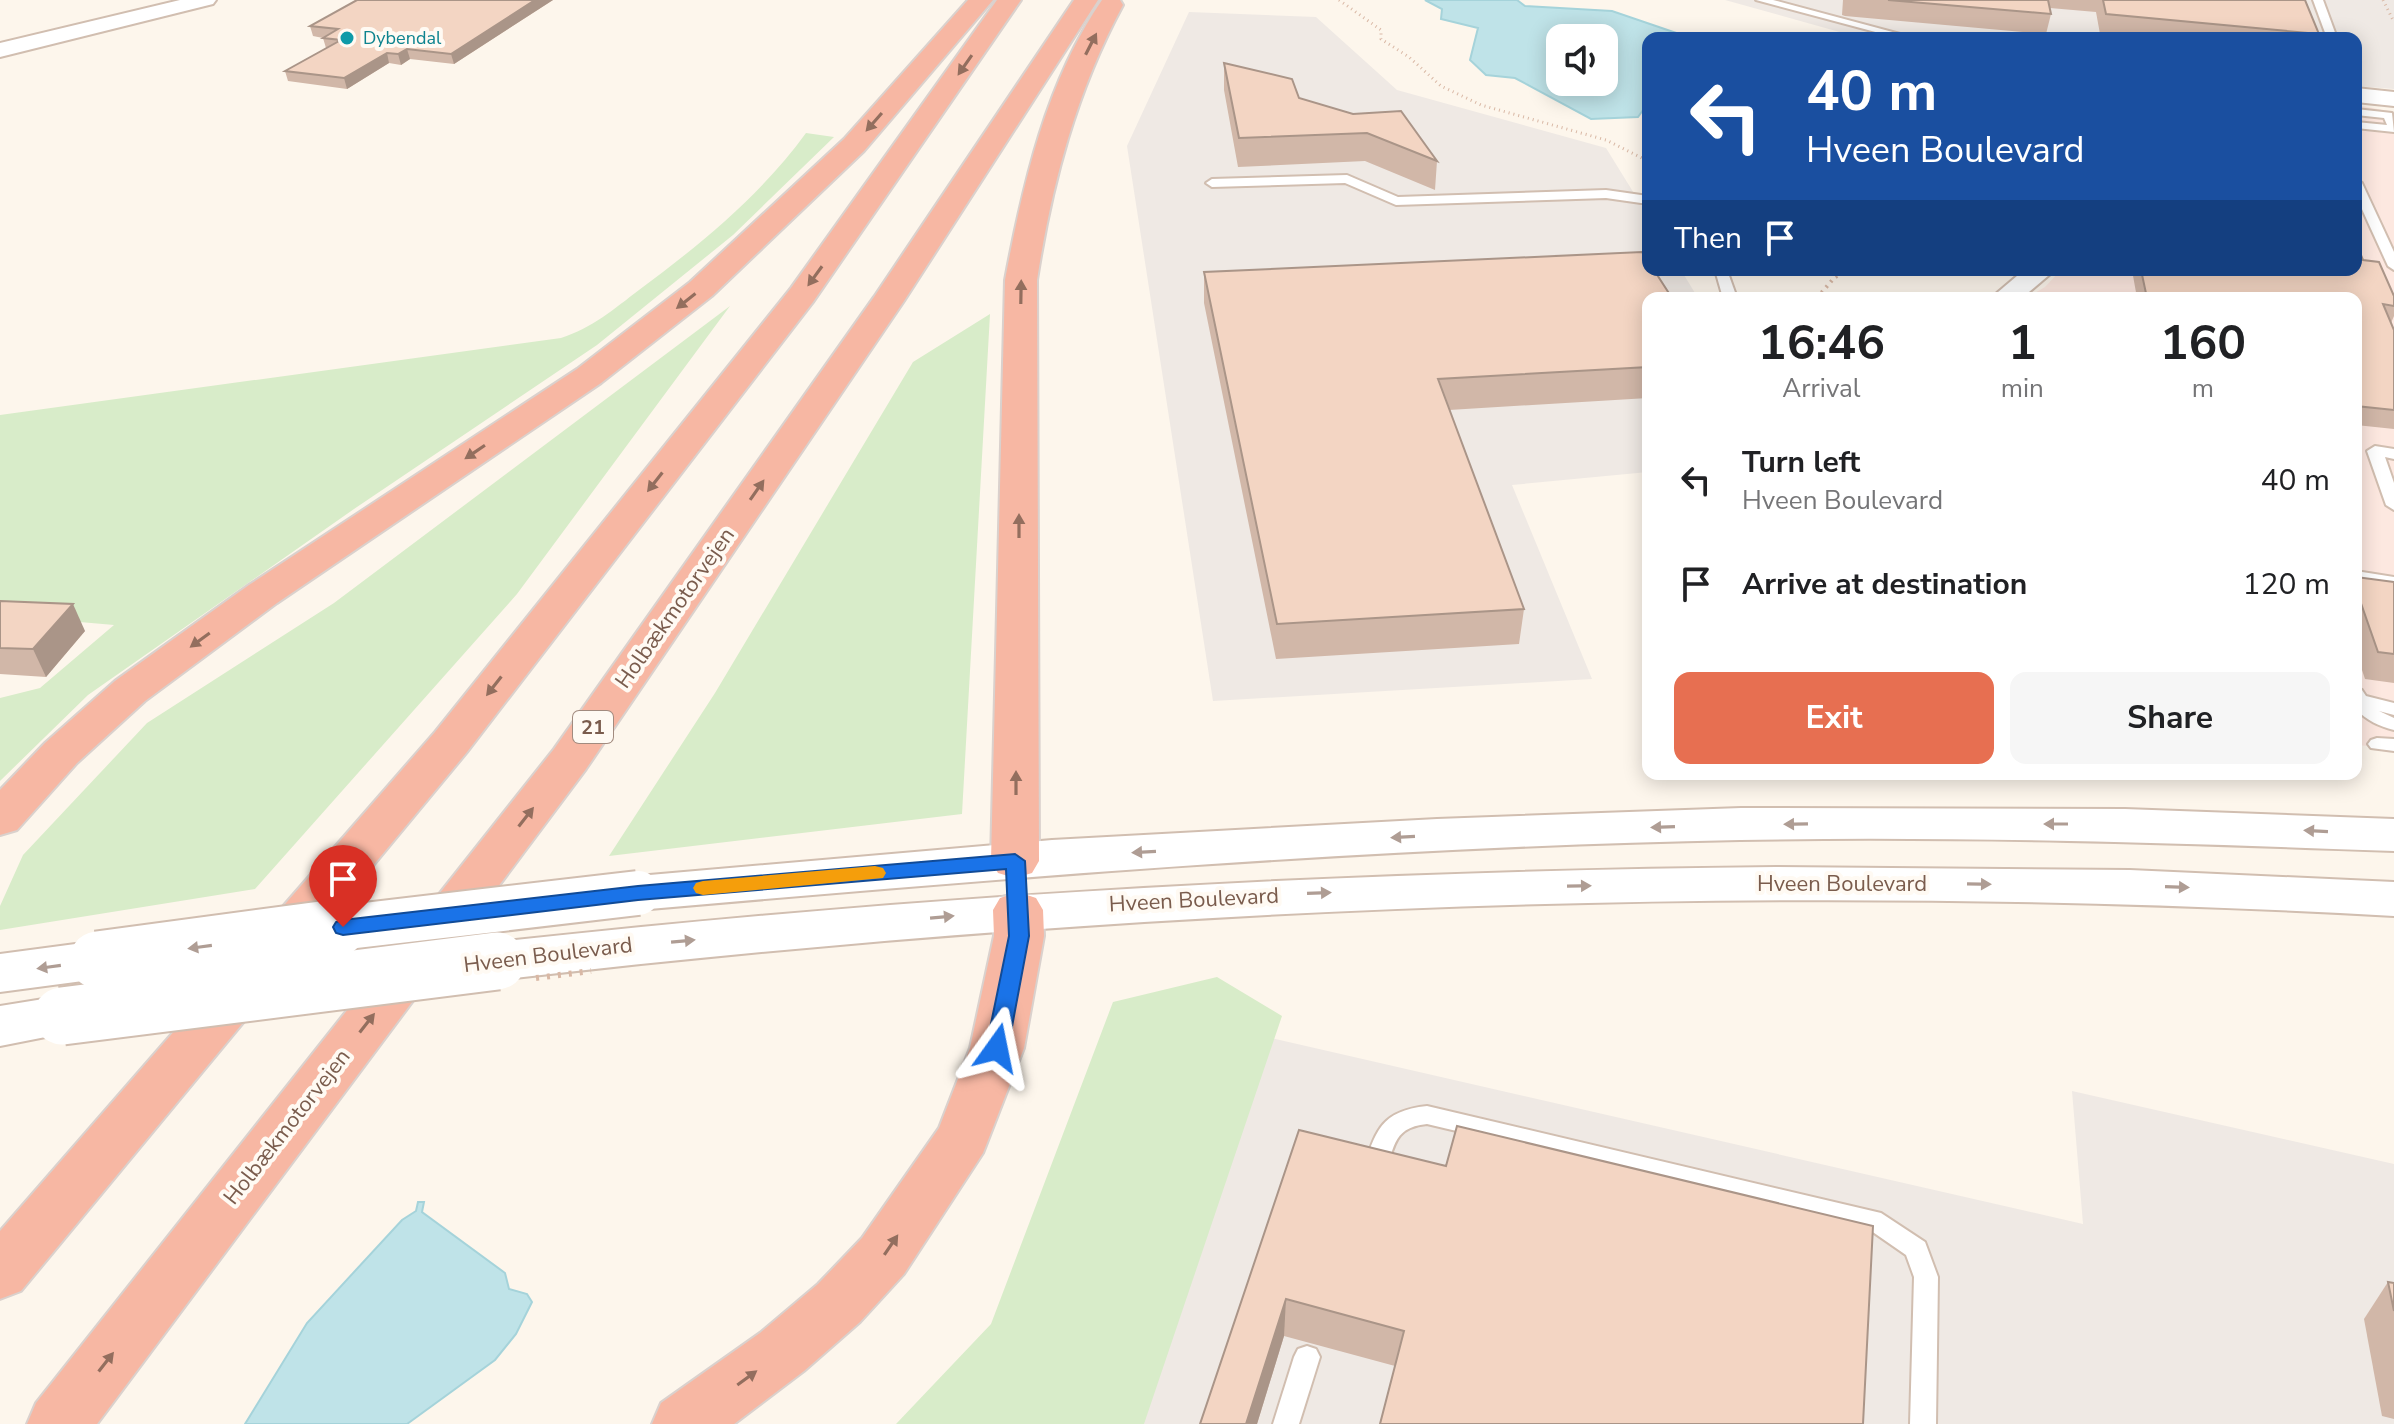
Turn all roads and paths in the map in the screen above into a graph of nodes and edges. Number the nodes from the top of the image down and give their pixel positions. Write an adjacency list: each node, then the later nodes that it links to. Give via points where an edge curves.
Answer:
1 (206, 0): 13 (street)
2 (981, 0): 36 (highway, one-way to 36, via 854,145 701,289 589,376 263,594 130,691 61,753)
3 (1009, 0): 43 (highway, one-way to 43, via 802,295 451,742)
4 (1086, 0): 45 (highway, Holbækmotorvejen / 21, one-way to 4, via 570,759 888,301)
5 (1115, 0): 38 (highway, one-way to 5, via 1021,280 1048,147 1073,79)
6 (1339, 0): 19 (path, via 1381,30 1381,39 1441,86 1481,105 1606,140)
7 (1761, 0): 11 (lane)
8 (2318, 0): 12 (lane)
9 (2383, 0): 10 (path)
10 (2394, 22)
11 (1886, 32)
12 (2330, 32)
13 (0, 50)
14 (2362, 96): 15 (street)
15 (2394, 99)
16 (2362, 113): 18 (lane, via 2388,115)
17 (2362, 125): 18 (lane)
18 (2394, 128)
19 (1642, 158)
20 (1212, 183): 22 (lane, via 1347,179 1396,201 1606,194)
21 (2362, 196): 23 (lane)
22 (1642, 199)
23 (2394, 266)
24 (1837, 276): 26 (path)
25 (2033, 276): 27 (street)
26 (1822, 292)
27 (2013, 292)
28 (2394, 454): 29 (lane, via 2375,451)
29 (2394, 505)
30 (2362, 577): 31 (lane)
31 (2394, 582)
32 (2362, 698): 34 (lane)
33 (2362, 702): 35 (lane, via 2374,717)
34 (2394, 709)
35 (2394, 724)
36 (0, 819)
37 (2394, 835): 38 (street, Hveen Boulevard, one-way to 38, via 2125,825 1741,824 1437,835)
38 (1016, 886): 39 (street, Hveen Boulevard, one-way to 39, via 1456,888 1888,882 2230,889); 40 (street, Hveen Boulevard, one-way to 40, bridge, via 638,893); 41 (street, Hveen Boulevard, one-way to 38, bridge, via 601,963); 46 (highway, one-way to 38, via 839,1303 883,1256 963,1137 997,1048 1017,949)
39 (2394, 899)
40 (0, 973)
41 (0, 1026)
42 (1374, 1172): 48 (lane, via 1391,1126 1407,1116 1427,1115 1873,1220 1916,1249 1926,1277)
43 (0, 1273)
44 (1307, 1357): 47 (lane)
45 (59, 1424)
46 (684, 1424)
47 (1286, 1424)
48 (1923, 1424)

